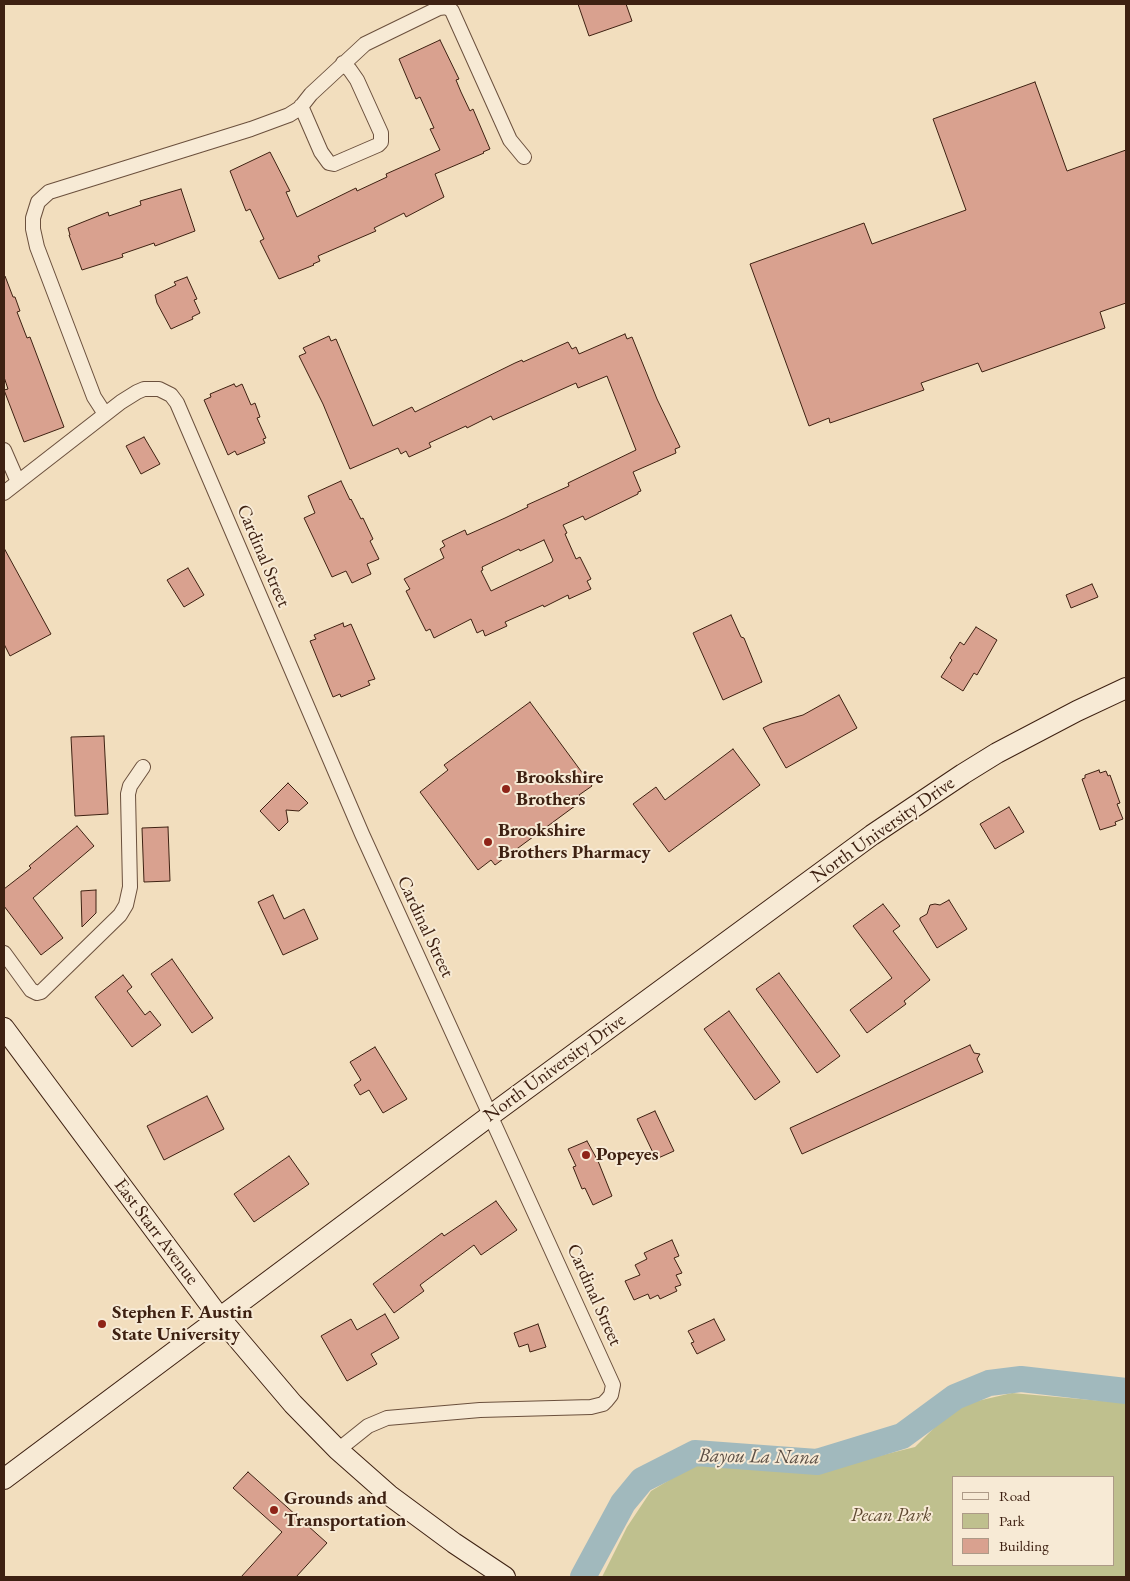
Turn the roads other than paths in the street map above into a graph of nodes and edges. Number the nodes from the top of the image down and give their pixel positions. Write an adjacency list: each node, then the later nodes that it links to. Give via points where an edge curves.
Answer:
1 (343, 63): 2 (street); 2 (street, via 356,80 381,134 381,142 339,162 329,163); 3 (street, via 365,44 433,10 447,7 455,16 510,140)
2 (301, 106): 4 (street, via 277,120 49,192 38,202 33,218 37,247 94,396)
3 (524, 157)
4 (105, 414): 6 (street, Cardinal Street); 12 (street, Cardinal Street, via 144,389 166,391 177,403 362,834)
5 (4, 450): 6 (street)
6 (18, 482): 7 (street, Cardinal Street)
7 (4, 493)
8 (1126, 688): 12 (main road, North University Drive, via 997,753 920,802)
9 (143, 767): 10 (street, via 128,794 130,887 120,915 41,992 31,990)
10 (4, 953)
11 (4, 1028): 13 (main road, East Starr Avenue)
12 (491, 1115): 13 (main road, North University Drive); 14 (street, Cardinal Street, via 611,1379 612,1395 603,1404 591,1407 480,1410 387,1418 368,1426)
13 (220, 1318): 14 (main road, East Starr Avenue, via 283,1393); 15 (main road, North University Drive)
14 (338, 1450): 16 (main road, East Starr Avenue, via 402,1505)
15 (4, 1479)
16 (505, 1577)

